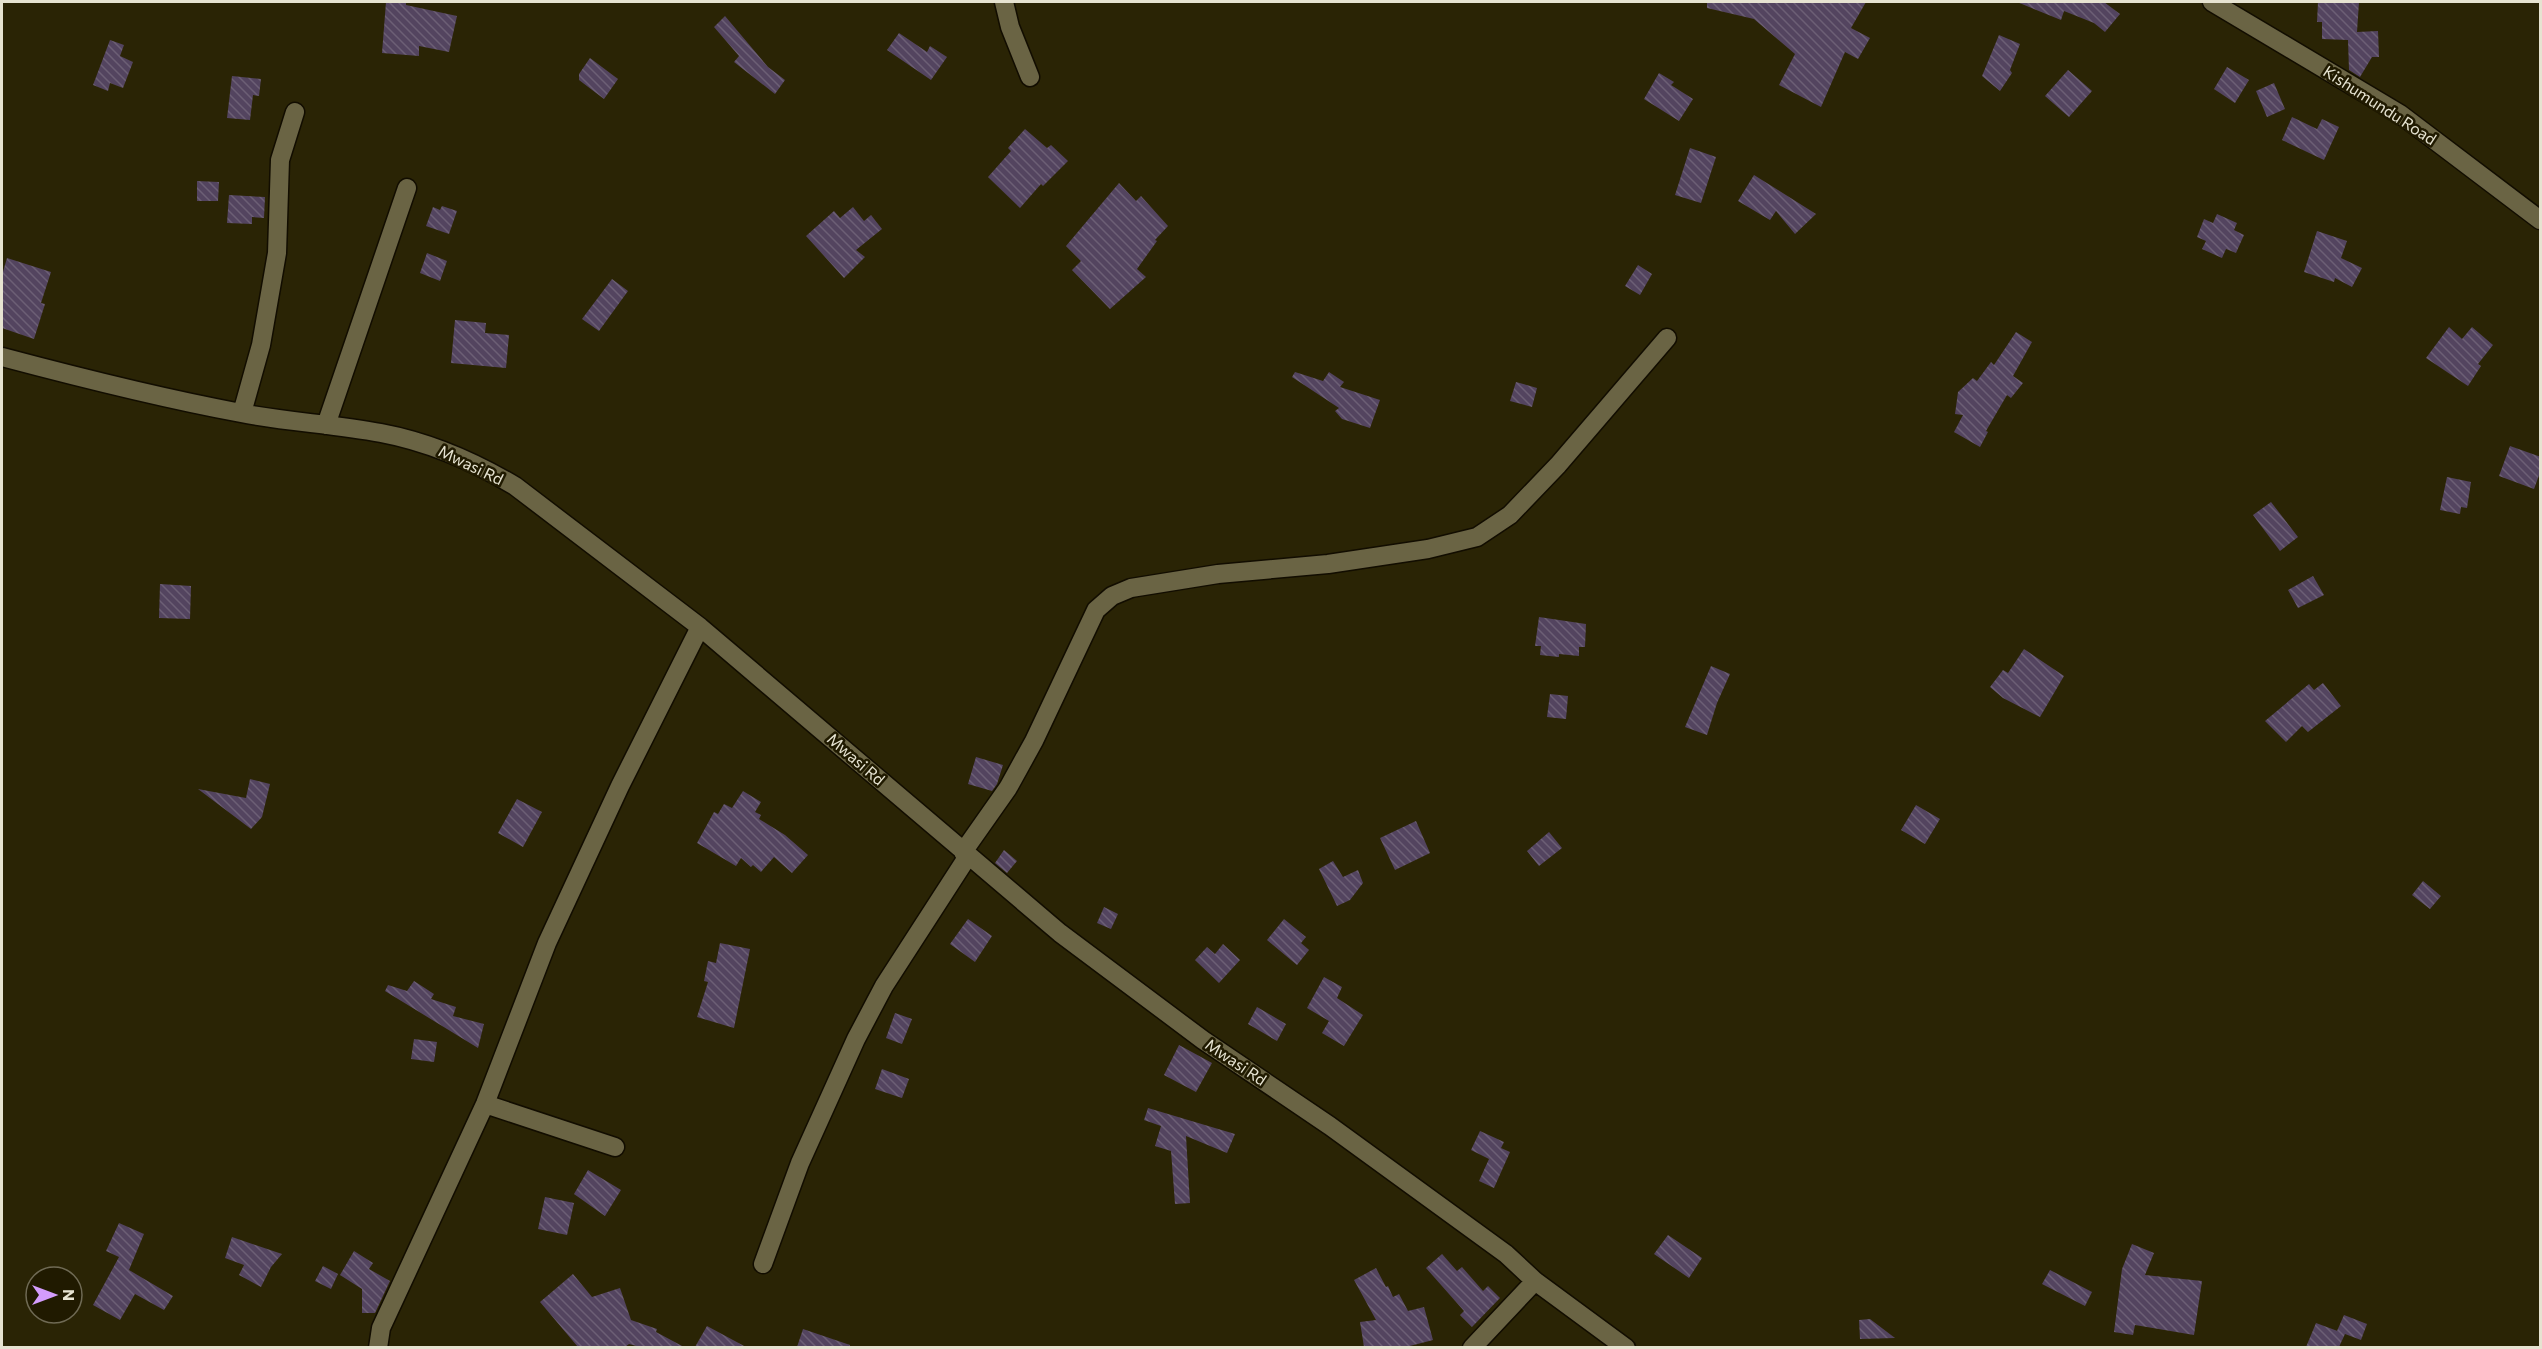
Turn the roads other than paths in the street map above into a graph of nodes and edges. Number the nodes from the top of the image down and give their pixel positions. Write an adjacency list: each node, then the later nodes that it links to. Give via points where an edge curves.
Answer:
1 (1004, 2): 3 (street)
2 (2212, 2): 6 (street, Kishumundu Road, via 2400,114)
3 (1030, 77)
4 (295, 112): 9 (street, via 280,160 277,253 261,345)
5 (407, 188): 10 (street)
6 (2541, 220)
7 (1666, 338): 12 (street, via 1558,465 1510,515 1477,537 1428,549 1328,564 1218,574 1131,588 1112,596 1096,610 1034,741)
8 (2, 357): 9 (street, Mwasi Rd, via 87,380)
9 (242, 413): 10 (street, Mwasi Rd)
10 (326, 425): 11 (street, Mwasi Rd, via 415,441 484,467 515,486)
11 (700, 627): 12 (street, Mwasi Rd); 13 (street, via 547,943)
12 (966, 854): 15 (street, via 884,986 856,1039 800,1163); 16 (street, Mwasi Rd, via 1060,933 1203,1040 1330,1126 1506,1254)
13 (485, 1104): 14 (street); 17 (street, via 381,1328)
14 (615, 1147)
15 (763, 1264)
16 (1535, 1281): 18 (street); 19 (street, Mwasi Rd)
17 (378, 1347)
18 (1472, 1347)
19 (1626, 1347)

